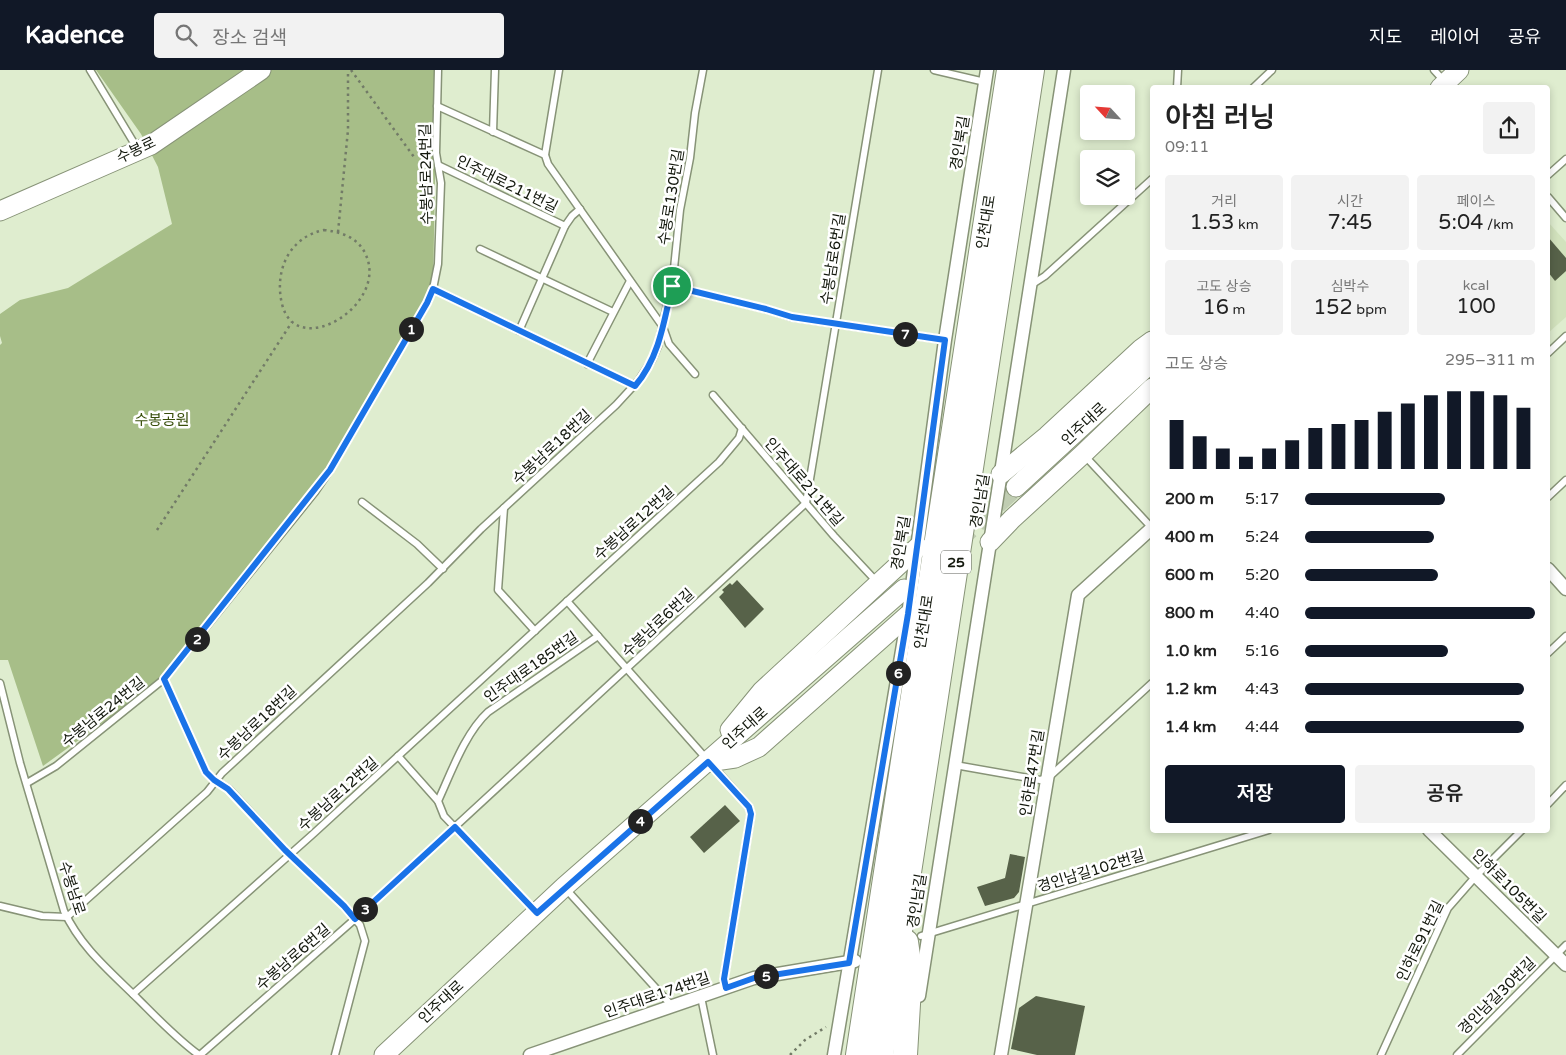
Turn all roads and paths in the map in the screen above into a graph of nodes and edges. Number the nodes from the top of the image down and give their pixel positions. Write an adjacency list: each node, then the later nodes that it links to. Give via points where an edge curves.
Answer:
1 (90, 70): 22 (lane)
2 (262, 70): 22 (street, 수봉로)
3 (350, 70): 24 (path); 34 (path)
4 (438, 70): 20 (lane, 수봉남로24번길)
5 (495, 70): 21 (lane)
6 (558, 70): 23 (lane)
7 (703, 70): 38 (lane, 수봉로130번길, via 680,210)
8 (878, 70): 43 (lane, 수봉남로6번길)
9 (934, 70): 16 (lane)
10 (1009, 70): 125 (highway, 인천대로 / 25)
11 (1032, 70): 104 (highway, 인천대로 / 25)
12 (1064, 70): 39 (street, 경인남길)
13 (1178, 70): 18 (lane)
14 (1272, 70): 19 (lane)
15 (1459, 70): 17 (street)
16 (986, 76): 47 (street, 경인북길)
17 (1442, 82)
18 (1177, 85)
19 (1256, 85)
20 (438, 106): 21 (lane); 26 (lane, 수봉남로24번길)
21 (493, 132): 23 (lane)
22 (138, 151): 31 (street, 수봉로)
23 (545, 156): 30 (lane, 인주대로211번길)
24 (414, 157)
25 (1566, 158): 27 (lane)
26 (438, 165): 33 (lane, 인주대로211번길); 40 (lane, 수봉남로24번길, via 440,219)
27 (1550, 173)
28 (1150, 181): 39 (lane)
29 (1550, 199): 32 (lane)
30 (580, 209): 33 (lane, 인주대로211번길); 37 (lane, 인주대로211번길)
31 (0, 211)
32 (1566, 218)
33 (565, 226): 36 (lane, 인주대로211번길)
34 (338, 232): 42 (path, via 324,230 306,236 288,255 280,278 280,293 284,311); 42 (path, via 355,240 367,258 370,274 364,294 350,311 325,326 308,329)
35 (480, 249): 36 (lane)
36 (542, 278): 41 (lane); 45 (lane, 인주대로211번길)
37 (630, 281): 41 (lane); 44 (lane, 인주대로211번길)
38 (672, 286): 43 (lane, via 792,317); 44 (lane, 수봉로130번길)
39 (1030, 286): 58 (street, 경인남길)
40 (433, 289): 45 (lane); 82 (lane, 수봉남로24번길, via 330,470)
41 (613, 312): 50 (lane)
42 (292, 322): 66 (path)
43 (835, 324): 47 (lane); 63 (lane, 수봉남로6번길)
44 (663, 327): 52 (lane, 인주대로211번길, via 669,344); 53 (lane, 수봉남로18번길, via 652,360)
45 (519, 331): 50 (lane)
46 (1566, 336): 49 (lane)
47 (945, 340): 69 (street, 경인북길)
48 (1150, 342): 58 (street)
49 (1550, 351)
50 (587, 364): 53 (lane)
51 (1150, 364): 60 (street, 인주대로)
52 (695, 374)
53 (635, 386): 64 (lane, 수봉남로18번길)
54 (1150, 390): 57 (street)
55 (713, 395): 56 (lane, 인주대로211번길)
56 (742, 428): 63 (lane, 인주대로211번길); 75 (lane, 수봉남로12번길, via 739,438 719,462)
57 (1083, 454): 65 (lane); 68 (street)
58 (1001, 474): 68 (street, 경인남길)
59 (1566, 480): 61 (lane)
60 (1016, 487)
61 (1550, 495)
62 (362, 502): 70 (lane)
63 (806, 503): 72 (lane, 인주대로211번길); 81 (lane, 수봉남로6번길)
64 (504, 508): 70 (lane, 수봉남로18번길); 77 (lane, via 498,590)
65 (1150, 526)
66 (157, 530)
67 (1150, 530): 88 (street, 인하로47번길, via 1078,595)
68 (990, 542): 87 (street, 경인남길)
69 (918, 547): 72 (street); 76 (street, 경인북길)
70 (443, 568): 89 (lane, 수봉남로18번길)
71 (1550, 571): 74 (street)
72 (878, 583): 86 (street, via 762,691)
73 (904, 589): 86 (street, 인주대로)
74 (1566, 589)
75 (567, 601): 77 (lane, 수봉남로12번길); 78 (lane)
76 (908, 614): 86 (street, via 759,747 735,758); 110 (street, 경인북길)
77 (535, 631): 85 (lane, 수봉남로12번길)
78 (598, 636): 81 (lane); 92 (lane, 인주대로185번길, via 479,720)
79 (1566, 636): 80 (lane)
80 (1550, 651)
81 (627, 669): 86 (lane); 94 (lane, 수봉남로6번길)
82 (164, 679): 89 (lane, via 206,772); 90 (lane, 수봉남로24번길, via 56,766)
83 (0, 683): 90 (lane, 수봉남로)
84 (1150, 687): 88 (lane)
85 (398, 756): 92 (lane); 98 (lane, 수봉남로12번길)
86 (708, 762): 100 (street, 인주대로); 112 (lane, via 749,807 751,814 724,979)
87 (955, 765): 88 (lane, via 1040,780); 107 (street, 경인남길)
88 (1048, 778): 101 (street, 인하로47번길)
89 (216, 780): 98 (lane); 105 (lane, 수봉남로18번길, via 207,792)
90 (27, 783): 105 (lane, 수봉남로)
91 (1566, 786): 93 (lane)
92 (438, 801): 94 (lane, via 444,816)
93 (1550, 802)
94 (455, 827): 103 (lane); 106 (lane, 수봉남로6번길)
95 (1259, 833): 101 (lane, 경인남길102번길)
96 (1432, 833): 99 (street, 인하로105번길)
97 (1519, 833): 99 (lane, 인하로91번길)
98 (289, 854): 106 (lane); 113 (lane, 수봉남로12번길)
99 (1476, 876): 109 (street, 인하로105번길); 130 (lane, 인하로91번길, via 1448,908)
100 (564, 887): 103 (street, 인주대로); 115 (lane)
101 (1028, 903): 107 (lane, 경인남길102번길); 129 (street, 인하로47번길)
102 (0, 906): 105 (lane, via 42,916)
103 (537, 913): 120 (street, 인주대로)
104 (902, 914): 126 (highway, 인천대로 / 25); 127 (highway, via 910,970)
105 (67, 917): 113 (lane, 수봉남로, via 85,946)
106 (355, 919): 118 (lane, 수봉남로6번길); 119 (lane, via 365,941)
107 (925, 934): 128 (street, 경인남길)
108 (1566, 945): 109 (lane, 경인남길30번길)
109 (1556, 955): 111 (street, 인하로105번길); 131 (lane, 경인남길30번길)
110 (852, 962): 112 (street, 인주대로174번길, via 754,978); 116 (street, 경인북길)
111 (1566, 965)
112 (726, 988): 114 (street, 인주대로174번길)
113 (133, 994): 118 (lane, 수봉남로)
114 (701, 997): 115 (street, 인주대로174번길); 122 (lane)
115 (672, 1006): 117 (street, 인주대로174번길)
116 (840, 1020): 123 (path, via 817,1031); 124 (street, 경인북길)
117 (547, 1052): 121 (street, 인주대로174번길)
118 (199, 1055)
119 (335, 1055)
120 (384, 1055)
121 (530, 1055)
122 (713, 1055)
123 (790, 1055)
124 (834, 1055)
125 (858, 1055)
126 (881, 1055)
127 (906, 1055)
128 (910, 1055)
129 (1001, 1055)
130 (1381, 1055)
131 (1457, 1055)

